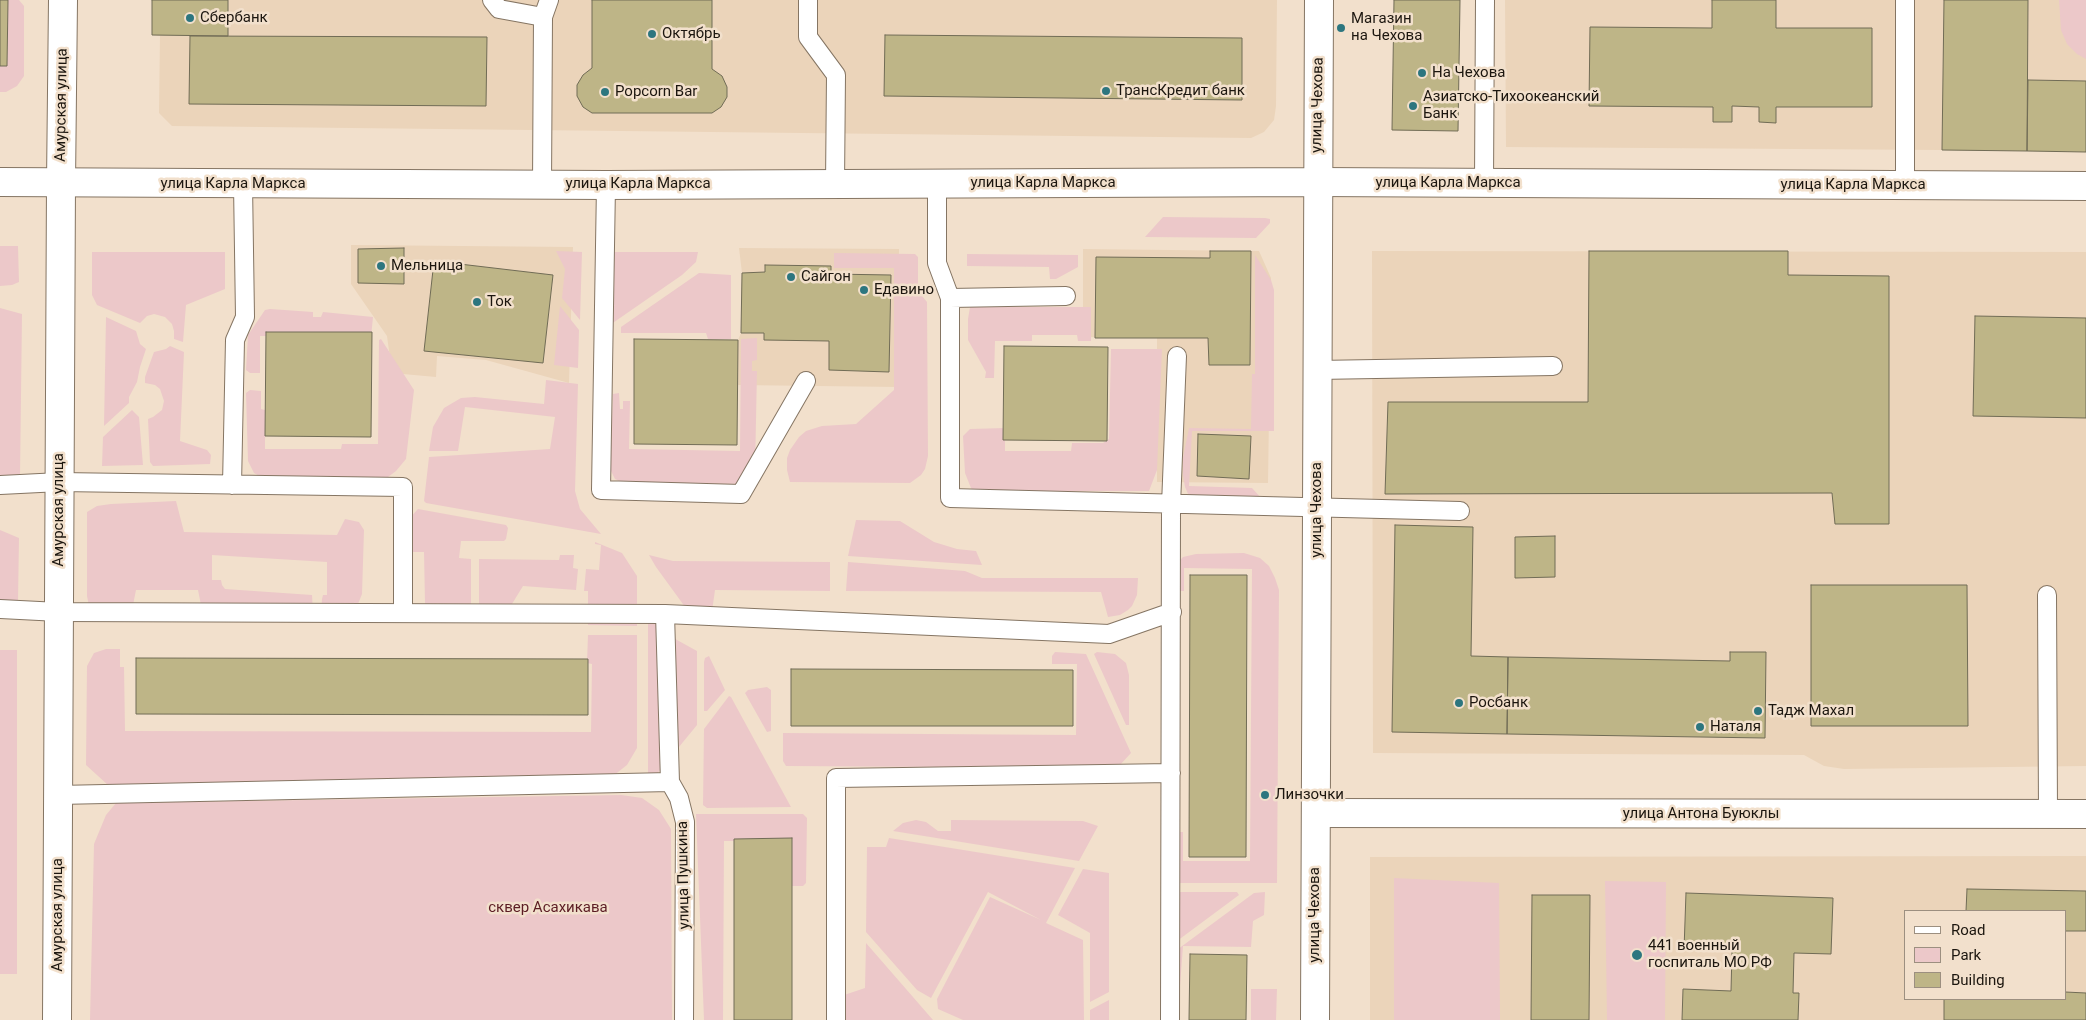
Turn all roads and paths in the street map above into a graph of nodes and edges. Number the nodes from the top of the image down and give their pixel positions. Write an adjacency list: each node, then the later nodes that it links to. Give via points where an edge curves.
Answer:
1 (63, 0): 11 (street, Амурская улица)
2 (492, 0): 8 (lane, via 499,9)
3 (549, 0): 8 (lane)
4 (808, 0): 16 (lane, via 808,37 836,75)
5 (1320, 0): 10 (street, улица Чехова)
6 (1485, 0): 13 (lane)
7 (1906, 0): 18 (lane)
8 (543, 17): 15 (lane)
9 (0, 182): 11 (street, улица Карла Маркса)
10 (1317, 182): 12 (street, улица Карла Маркса); 13 (street, улица Карла Маркса); 24 (street, улица Чехова)
11 (60, 183): 14 (street, улица Карла Маркса); 26 (street, Амурская улица)
12 (937, 183): 16 (street, улица Карла Маркса); 21 (lane, via 937,263)
13 (1484, 183): 18 (street, улица Карла Маркса)
14 (243, 184): 15 (street, улица Карла Маркса); 28 (lane, via 245,317 235,340)
15 (542, 184): 17 (street, улица Карла Маркса)
16 (835, 184): 17 (street, улица Карла Маркса)
17 (606, 185): 25 (lane, via 601,490 741,494)
18 (1905, 186): 19 (street, улица Карла Маркса)
19 (2086, 186)
20 (1066, 296): 21 (lane)
21 (950, 298): 29 (lane, via 950,498)
22 (1177, 356): 29 (lane)
23 (1552, 366): 24 (lane)
24 (1317, 370): 30 (street, улица Чехова)
25 (806, 382)
26 (60, 482): 27 (lane); 28 (lane); 34 (street, Амурская улица)
27 (0, 485)
28 (232, 485): 36 (lane, via 403,487)
29 (1171, 505): 30 (lane); 35 (lane)
30 (1317, 506): 31 (lane); 41 (street, улица Чехова)
31 (1460, 511)
32 (2047, 595): 42 (lane)
33 (0, 609): 34 (lane)
34 (59, 612): 36 (lane); 40 (street, Амурская улица)
35 (1172, 612): 37 (lane, via 1109,634); 38 (lane)
36 (402, 613): 37 (lane)
37 (665, 614): 39 (lane, улица Пушкина)
38 (1171, 773): 46 (lane, via 836,778); 47 (lane)
39 (670, 782): 40 (lane); 45 (lane, улица Пушкина, via 680,798 685,822)
40 (58, 795): 44 (street, Амурская улица)
41 (1316, 813): 42 (street, улица Антона Буюклы); 48 (street, улица Чехова)
42 (2048, 813): 43 (street, улица Антона Буюклы)
43 (2086, 814)
44 (57, 1020)
45 (684, 1020)
46 (836, 1020)
47 (1170, 1020)
48 (1315, 1020)

